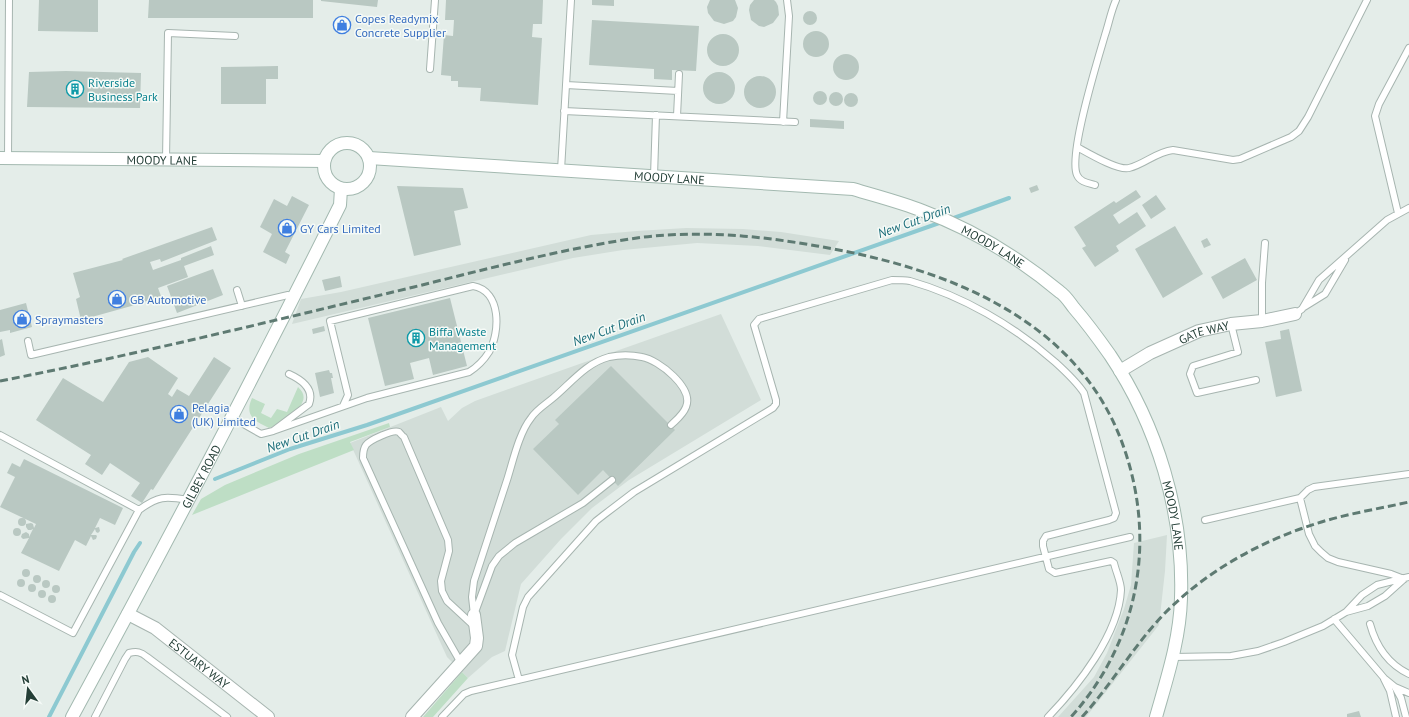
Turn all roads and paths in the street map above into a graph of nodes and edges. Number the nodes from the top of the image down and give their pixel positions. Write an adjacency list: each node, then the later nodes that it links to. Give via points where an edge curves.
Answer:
1 (9, 0): 19 (lane)
2 (435, 0): 9 (lane)
3 (571, 0): 11 (lane)
4 (787, 0): 16 (lane, via 789,16)
5 (1116, 0): 18 (lane, via 1089,88)
6 (1367, 0): 18 (lane, via 1308,117 1299,131 1291,137 1240,159 1173,150 1164,151 1128,168 1120,168)
7 (235, 36): 21 (lane, via 168,32)
8 (1409, 48): 28 (lane, via 1375,116)
9 (430, 69)
10 (679, 74): 12 (lane)
11 (566, 85): 12 (lane); 13 (lane)
12 (678, 91): 15 (lane)
13 (564, 110): 14 (lane); 23 (lane)
14 (656, 115): 15 (lane); 24 (lane)
15 (677, 116): 16 (lane)
16 (783, 122): 17 (lane)
17 (794, 122)
18 (1077, 147): 25 (lane, via 1077,176 1084,182)
19 (4, 158): 21 (street, MOODY LANE)
20 (369, 158): 22 (street, via 362,149 349,143 333,148 327,153); 23 (street, MOODY LANE); 26 (street, via 368,176 363,183 348,190)
21 (166, 160): 22 (street, MOODY LANE)
22 (324, 161): 26 (street, via 327,179)
23 (561, 170): 24 (street, MOODY LANE)
24 (654, 176): 38 (street, MOODY LANE, via 853,189 924,211 976,235 1062,293 1094,332)
25 (1095, 185)
26 (341, 189): 32 (street, GILBEY ROAD, via 340,205)
27 (1409, 208): 28 (lane)
28 (1398, 213): 30 (lane)
29 (1265, 243): 35 (lane)
30 (1347, 255): 34 (lane, via 1319,280); 34 (lane, via 1325,294)
31 (237, 290): 33 (lane)
32 (294, 298): 33 (lane, via 288,295); 42 (street, GILBEY ROAD)
33 (242, 306): 37 (lane, via 31,355)
34 (1298, 311): 35 (street, GATE WAY)
35 (1262, 321): 36 (street, GATE WAY)
36 (1231, 324): 38 (street, GATE WAY, via 1199,331 1150,353); 40 (lane, via 1238,352 1194,366 1190,374 1197,393)
37 (28, 340)
38 (1120, 371): 62 (street, MOODY LANE, via 1150,429 1162,463 1172,505 1181,567 1181,600)
39 (289, 374): 44 (lane, via 301,380 306,386 309,404)
40 (1256, 380)
41 (343, 406): 41 (lane, via 469,372 478,366 489,352 496,335 497,318 494,303 479,287 474,286 330,321 348,395); 44 (lane)
42 (231, 417): 44 (lane, via 261,434); 49 (street, GILBEY ROAD)
43 (671, 425): 58 (lane, via 687,406 684,390 672,375 658,364 643,357 628,355 597,361 531,418 519,440 474,580)
44 (273, 431)
45 (0, 436): 50 (lane)
46 (1409, 474): 48 (lane, via 1314,487)
47 (612, 480): 58 (lane, via 583,503 515,543 499,556 492,566)
48 (1300, 498): 51 (lane); 54 (lane, via 1309,534 1315,546 1328,558)
49 (188, 500): 50 (lane, via 170,496 155,499); 57 (street, GILBEY ROAD)
50 (139, 510): 55 (lane, via 73,633)
51 (1205, 520)
52 (1130, 537): 53 (lane)
53 (1045, 556): 66 (lane); 66 (lane, via 1043,541 1046,536 1109,520 1114,518 1116,513 1084,393 1076,381 1038,347 1001,321 957,298 909,281 892,280 759,320 754,325 776,404 634,492 596,521 528,598 523,607 512,655); 75 (lane, via 1048,569 1054,573 1111,561 1121,590 1116,616 1105,642 1088,669)
54 (1406, 578): 56 (lane, via 1385,596 1368,606); 56 (lane, via 1377,585 1362,595)
55 (0, 595)
56 (1346, 612): 59 (lane)
57 (128, 614): 69 (street, GILBEY ROAD); 72 (street, ESTUARY WAY, via 155,628)
58 (474, 615): 61 (street)
59 (1334, 619): 62 (lane, via 1305,634 1258,651 1231,656); 65 (lane)
60 (1370, 624): 64 (lane, via 1378,646 1398,669)
61 (476, 628): 63 (street, via 476,646); 63 (lane, via 447,601 442,591 441,582 449,551 448,540 404,437 399,432 394,432 372,440 366,445 363,458 438,623)
62 (1173, 657): 76 (street, MOODY LANE)
63 (461, 663): 73 (street)
64 (1409, 674)
65 (1384, 678): 67 (lane); 77 (lane)
66 (519, 680): 74 (lane, via 464,694)
67 (1395, 688): 68 (lane); 78 (lane, via 1401,698)
68 (1409, 693)
69 (72, 717)
70 (95, 717): 71 (lane, via 125,659 134,651 141,652)
71 (227, 717)
72 (268, 717)
73 (412, 717)
74 (442, 717)
75 (1048, 717)
76 (1156, 717)
77 (1396, 717)
78 (1406, 717)

